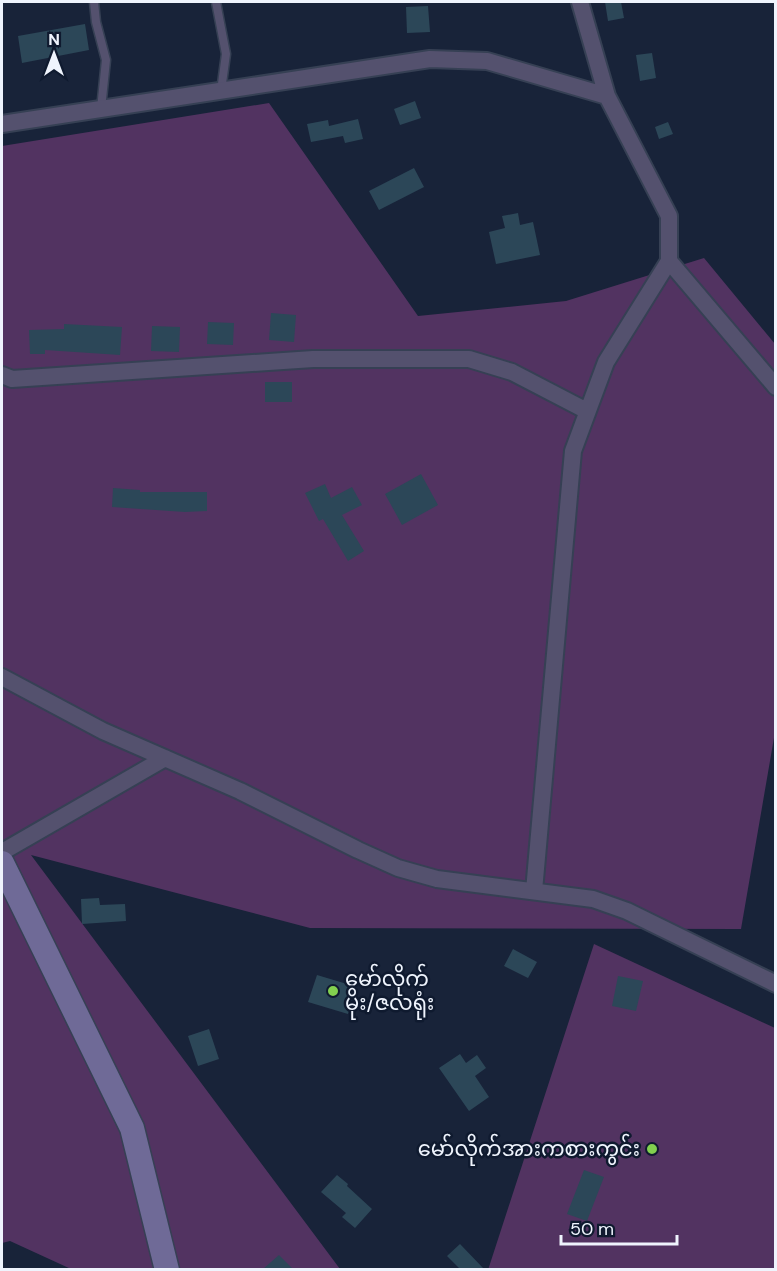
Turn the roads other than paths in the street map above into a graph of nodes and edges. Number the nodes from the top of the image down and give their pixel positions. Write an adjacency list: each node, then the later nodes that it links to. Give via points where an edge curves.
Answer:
1 (94, 2): 6 (lane, via 106,60)
2 (216, 2): 4 (lane, via 226,54)
3 (580, 2): 5 (street)
4 (221, 91): 5 (street, via 430,59 487,61); 6 (street)
5 (608, 96): 8 (street, via 669,216)
6 (101, 109): 7 (street)
7 (2, 123)
8 (669, 261): 10 (street); 11 (street, via 606,362)
9 (2, 375): 11 (street, via 12,379 313,359 469,359 512,372)
10 (776, 387)
11 (587, 411): 16 (street, via 573,451)
12 (2, 677): 13 (street, via 103,731)
13 (165, 758): 14 (street); 16 (street, via 398,868 437,879)
14 (2, 852)
15 (2, 863): 18 (main road, via 132,1128)
16 (534, 891): 17 (street, via 593,899 627,911)
17 (776, 984)
18 (167, 1269)

